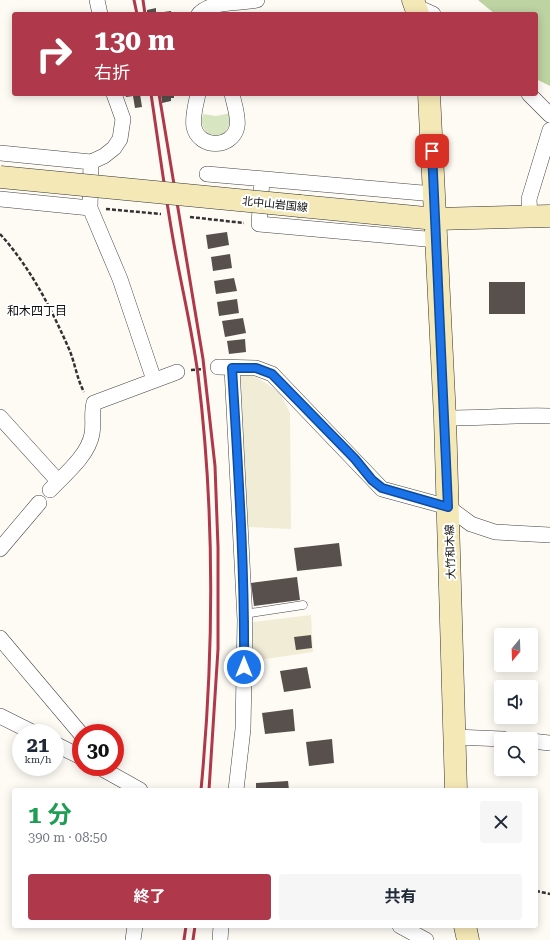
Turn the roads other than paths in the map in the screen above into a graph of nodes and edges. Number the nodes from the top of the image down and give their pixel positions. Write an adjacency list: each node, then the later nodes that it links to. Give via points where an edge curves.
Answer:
1 (98, 0): 3 (street)
2 (258, 0): 4 (street, via 208,8); 5 (street)
3 (100, 12)
4 (202, 12)
5 (234, 12)
6 (115, 96): 14 (street, via 122,119 120,139 104,156)
7 (198, 96): 8 (street, via 194,128 202,139 216,144 225,142 233,136 237,128)
8 (232, 96)
9 (429, 96): 18 (main road, 大竹和木線)
10 (531, 96): 11 (street)
11 (550, 115)
12 (550, 130): 21 (street, via 529,199)
13 (0, 153): 14 (street)
14 (91, 162): 20 (street)
15 (207, 174): 17 (street)
16 (0, 177): 22 (main road, 北中山岩国線, bridge)
17 (262, 179): 18 (street); 23 (street, via 259,224)
18 (434, 194): 22 (main road, 大竹和木線)
19 (0, 200): 20 (street)
20 (90, 208): 25 (street, via 120,279)
21 (540, 217): 22 (main road, 北中山岩国線)
22 (436, 219): 23 (main road, 大竹和木線)
23 (437, 240): 28 (main road, 大竹和木線)
24 (177, 372): 25 (street)
25 (154, 380): 27 (street, via 94,403 91,413 93,432 88,449 54,485)
26 (550, 416): 28 (street)
27 (0, 417)
28 (445, 418): 30 (main road, 大竹和木線)
29 (39, 504): 32 (street)
30 (448, 507): 31 (street, via 471,524 495,532); 34 (street, via 382,488 272,374 256,368 225,368); 39 (main road, 大竹和木線)
31 (550, 535)
32 (0, 549)
33 (303, 605): 34 (lane)
34 (244, 614): 45 (street, via 243,729)
35 (0, 638): 38 (street)
36 (0, 716): 37 (street)
37 (16, 724)
38 (73, 724)
39 (455, 737): 40 (street); 46 (main road, 大竹和木線)
40 (494, 739)
41 (538, 742): 42 (street)
42 (550, 744)
43 (115, 776): 44 (street)
44 (136, 788)
45 (236, 788)
46 (456, 788)
47 (135, 928): 51 (street)
48 (222, 928): 52 (street)
49 (404, 928): 53 (street)
50 (465, 928): 54 (main road)
51 (133, 940)
52 (220, 940)
53 (426, 940)
54 (468, 940)

